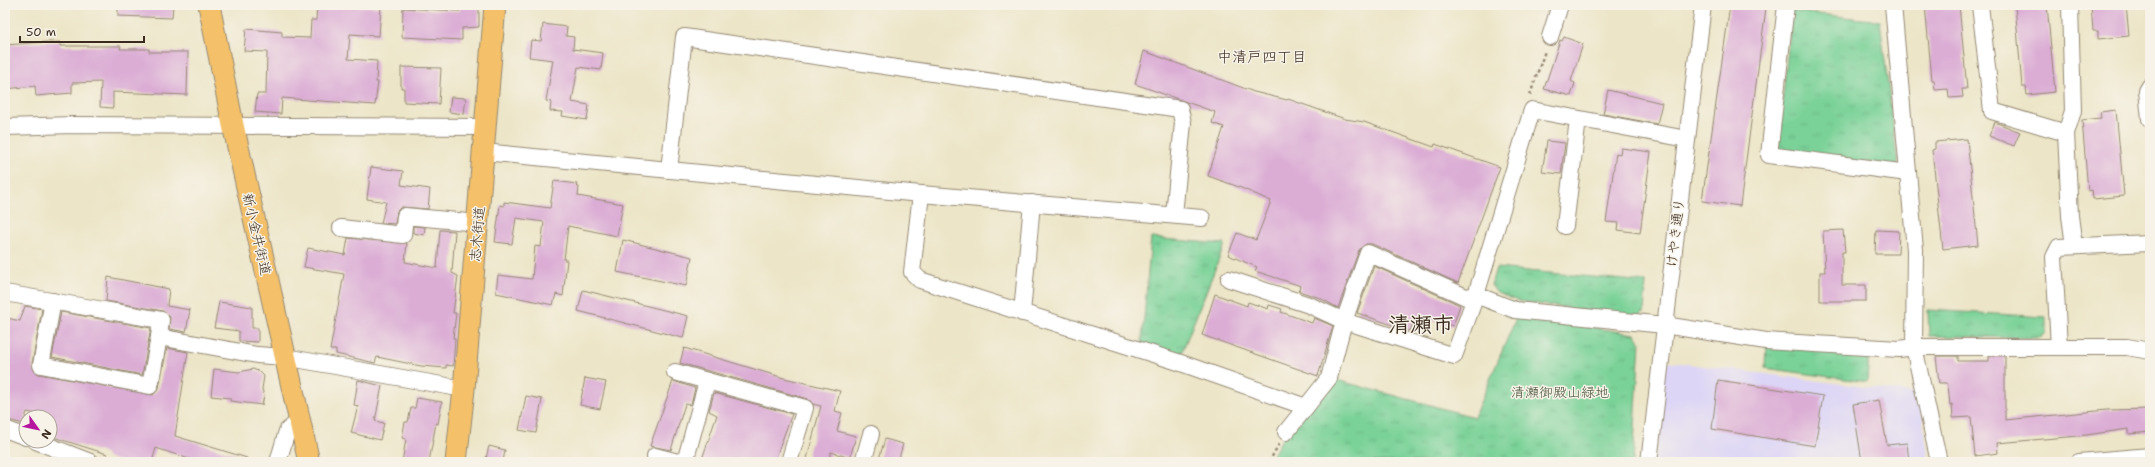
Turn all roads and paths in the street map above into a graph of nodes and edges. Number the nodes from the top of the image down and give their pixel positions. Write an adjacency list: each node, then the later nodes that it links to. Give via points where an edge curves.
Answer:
1 (209, 5): 14 (main road, 新小金井街道)
2 (495, 5): 16 (main road, 志木街道)
3 (1560, 5): 9 (street)
4 (1703, 5): 18 (street, けやき通り)
5 (1786, 5): 21 (street, via 1769,155)
6 (1893, 5): 21 (street)
7 (1980, 5): 17 (street, via 1992,111)
8 (2070, 5): 17 (street, via 2072,111)
9 (1550, 37): 11 (path, via 1529,98)
10 (2150, 86): 13 (street, via 2146,91)
11 (1532, 110): 12 (street); 33 (street)
12 (1578, 119): 18 (street); 27 (street)
13 (2150, 119)
14 (233, 125): 15 (street); 16 (street); 42 (main road, 新小金井街道)
15 (5, 127)
16 (486, 127): 19 (main road, 志木街道)
17 (2066, 133): 30 (street)
18 (1687, 139): 37 (street, けやき通り)
19 (483, 152): 20 (street); 26 (main road, 志木街道)
20 (669, 170): 22 (street); 24 (street, via 684,37 1180,109 1183,123)
21 (1908, 173): 39 (street, via 1915,250)
22 (921, 194): 23 (street); 35 (street, via 912,272 920,280)
23 (1032, 204): 24 (street); 35 (street)
24 (1174, 215): 25 (street)
25 (1202, 218)
26 (478, 223): 28 (street, via 405,216 402,235); 45 (main road, 志木街道)
27 (1565, 226)
28 (341, 228)
29 (2150, 243): 30 (street)
30 (2074, 246): 40 (street, via 2059,247 2054,257)
31 (1229, 279): 36 (street, via 1309,305)
32 (5, 293): 34 (street)
33 (1476, 295): 36 (street, via 1454,356); 36 (street, via 1466,296 1368,253); 37 (street, via 1515,310)
34 (53, 301): 38 (street, via 161,320); 38 (street, via 41,365 150,386)
35 (1022, 313): 46 (street, via 1178,362)
36 (1344, 321): 46 (street, via 1329,378)
37 (1664, 325): 39 (street, via 1766,341 1899,349); 63 (street, けやき通り)
38 (160, 338): 42 (street, via 256,355)
39 (1914, 347): 40 (street); 64 (street)
40 (2059, 347): 41 (street, via 2127,347)
41 (2150, 351)
42 (285, 356): 45 (street); 47 (main road, 新小金井街道)
43 (676, 372): 44 (street)
44 (707, 381): 60 (street); 61 (street, via 805,408)
45 (464, 389): 58 (main road, 志木街道)
46 (1306, 407): 49 (street)
47 (299, 421): 56 (street, via 287,431); 57 (main road, 新小金井街道)
48 (5, 429): 50 (street)
49 (1286, 432)
50 (18, 434)
51 (871, 434): 62 (street)
52 (57, 449): 55 (street)
53 (655, 456): 59 (street)
54 (2150, 456): 65 (street)
55 (90, 462)
56 (278, 462)
57 (309, 462)
58 (456, 462)
59 (678, 462)
60 (685, 462)
61 (789, 462)
62 (863, 462)
63 (1649, 462)
64 (1940, 462)
65 (2079, 462)

